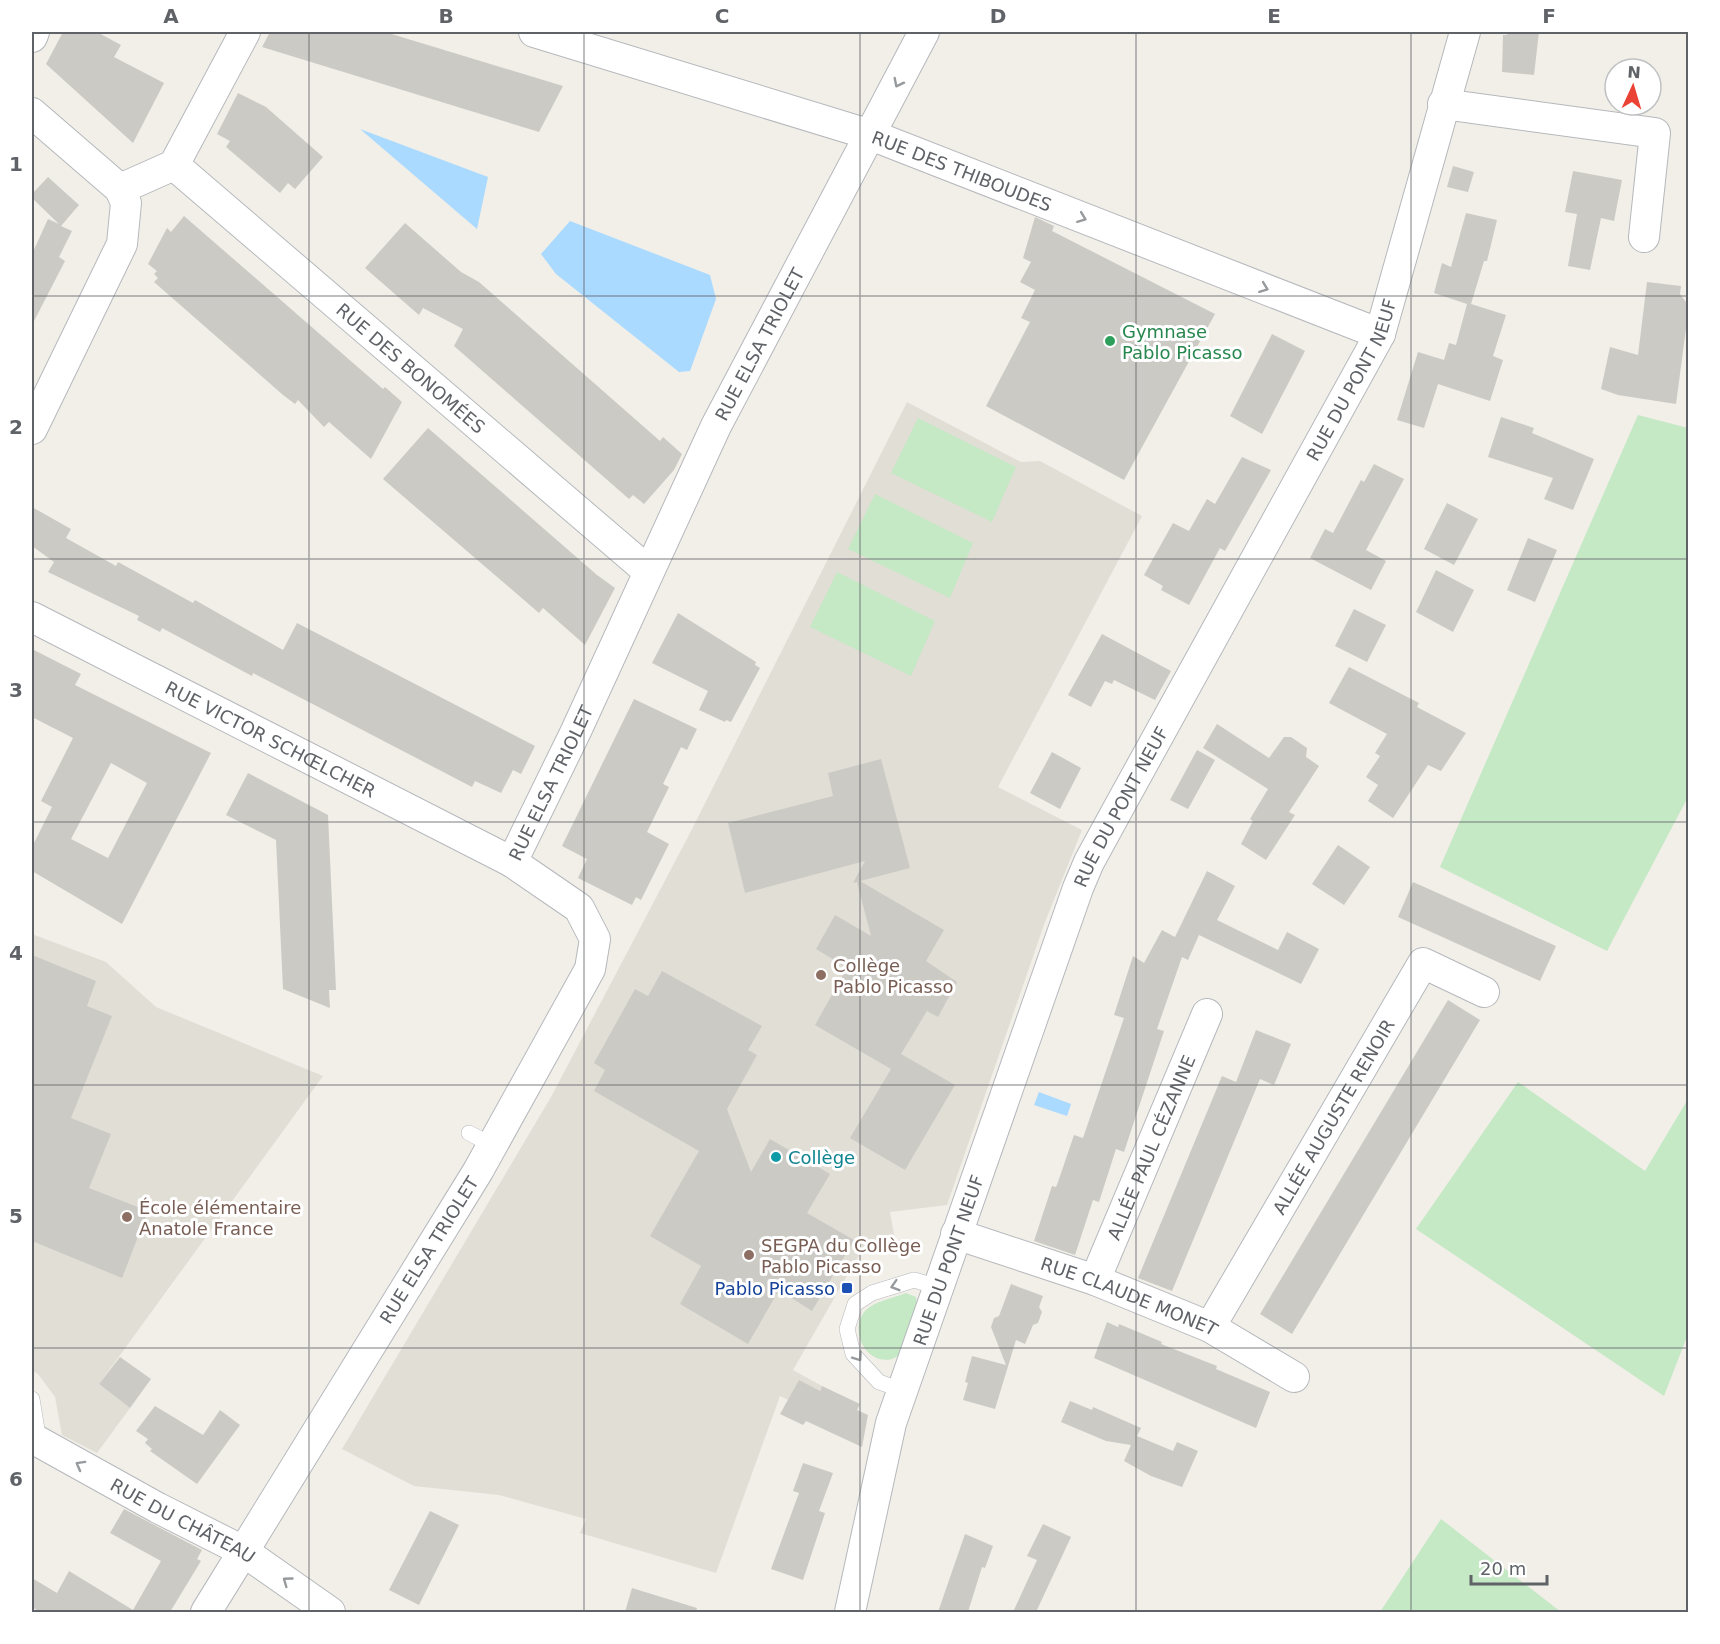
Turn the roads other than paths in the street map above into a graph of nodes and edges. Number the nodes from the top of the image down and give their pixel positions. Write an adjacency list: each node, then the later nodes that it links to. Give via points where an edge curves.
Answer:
1 (34, 32): 6 (street)
2 (245, 32): 10 (street)
3 (534, 32): 9 (street, RUE DES THIBOUDES)
4 (924, 32): 9 (street, RUE ELSA TRIOLET, one-way to 9)
5 (1465, 32): 7 (street, RUE DU PONT NEUF)
6 (32, 37)
7 (1443, 104): 12 (street, via 1655,133); 13 (street, RUE DU PONT NEUF)
8 (32, 112): 11 (street)
9 (871, 135): 13 (street, RUE DES THIBOUDES, one-way to 13); 15 (street, RUE ELSA TRIOLET, via 716,426)
10 (174, 165): 11 (street); 15 (street, RUE DES BONOMÉES)
11 (120, 189): 14 (street, via 126,203 122,244)
12 (1644, 237)
13 (1380, 334): 20 (street, RUE DU PONT NEUF, via 1089,862)
14 (32, 429)
15 (648, 572): 17 (street, RUE ELSA TRIOLET)
16 (32, 617): 17 (street, RUE VICTOR SCHŒLCHER)
17 (512, 862): 28 (street, RUE ELSA TRIOLET, via 579,908 595,939 590,969 480,1139)
18 (1484, 992): 23 (street, ALLÉE AUGUSTE RENOIR, via 1423,963)
19 (1207, 1014): 21 (street, ALLÉE PAUL CÉZANNE)
20 (956, 1234): 21 (street, RUE CLAUDE MONET); 22 (street, RUE DU PONT NEUF)
21 (1095, 1280): 23 (street, RUE CLAUDE MONET)
22 (938, 1287): 25 (street, RUE DU PONT NEUF); 25 (lane, one-way to 25, via 914,1280 872,1293 855,1304 847,1329 853,1354 879,1382)
23 (1210, 1328): 24 (street, RUE CLAUDE MONET)
24 (1294, 1377)
25 (902, 1390): 31 (street, RUE DU PONT NEUF, via 885,1449)
26 (32, 1399): 27 (lane)
27 (35, 1440): 28 (street, RUE DU CHÂTEAU, one-way to 27)
28 (243, 1551): 29 (street, RUE ELSA TRIOLET); 30 (street, RUE DU CHÂTEAU, one-way to 28)
29 (206, 1612)
30 (330, 1612)
31 (850, 1612)

